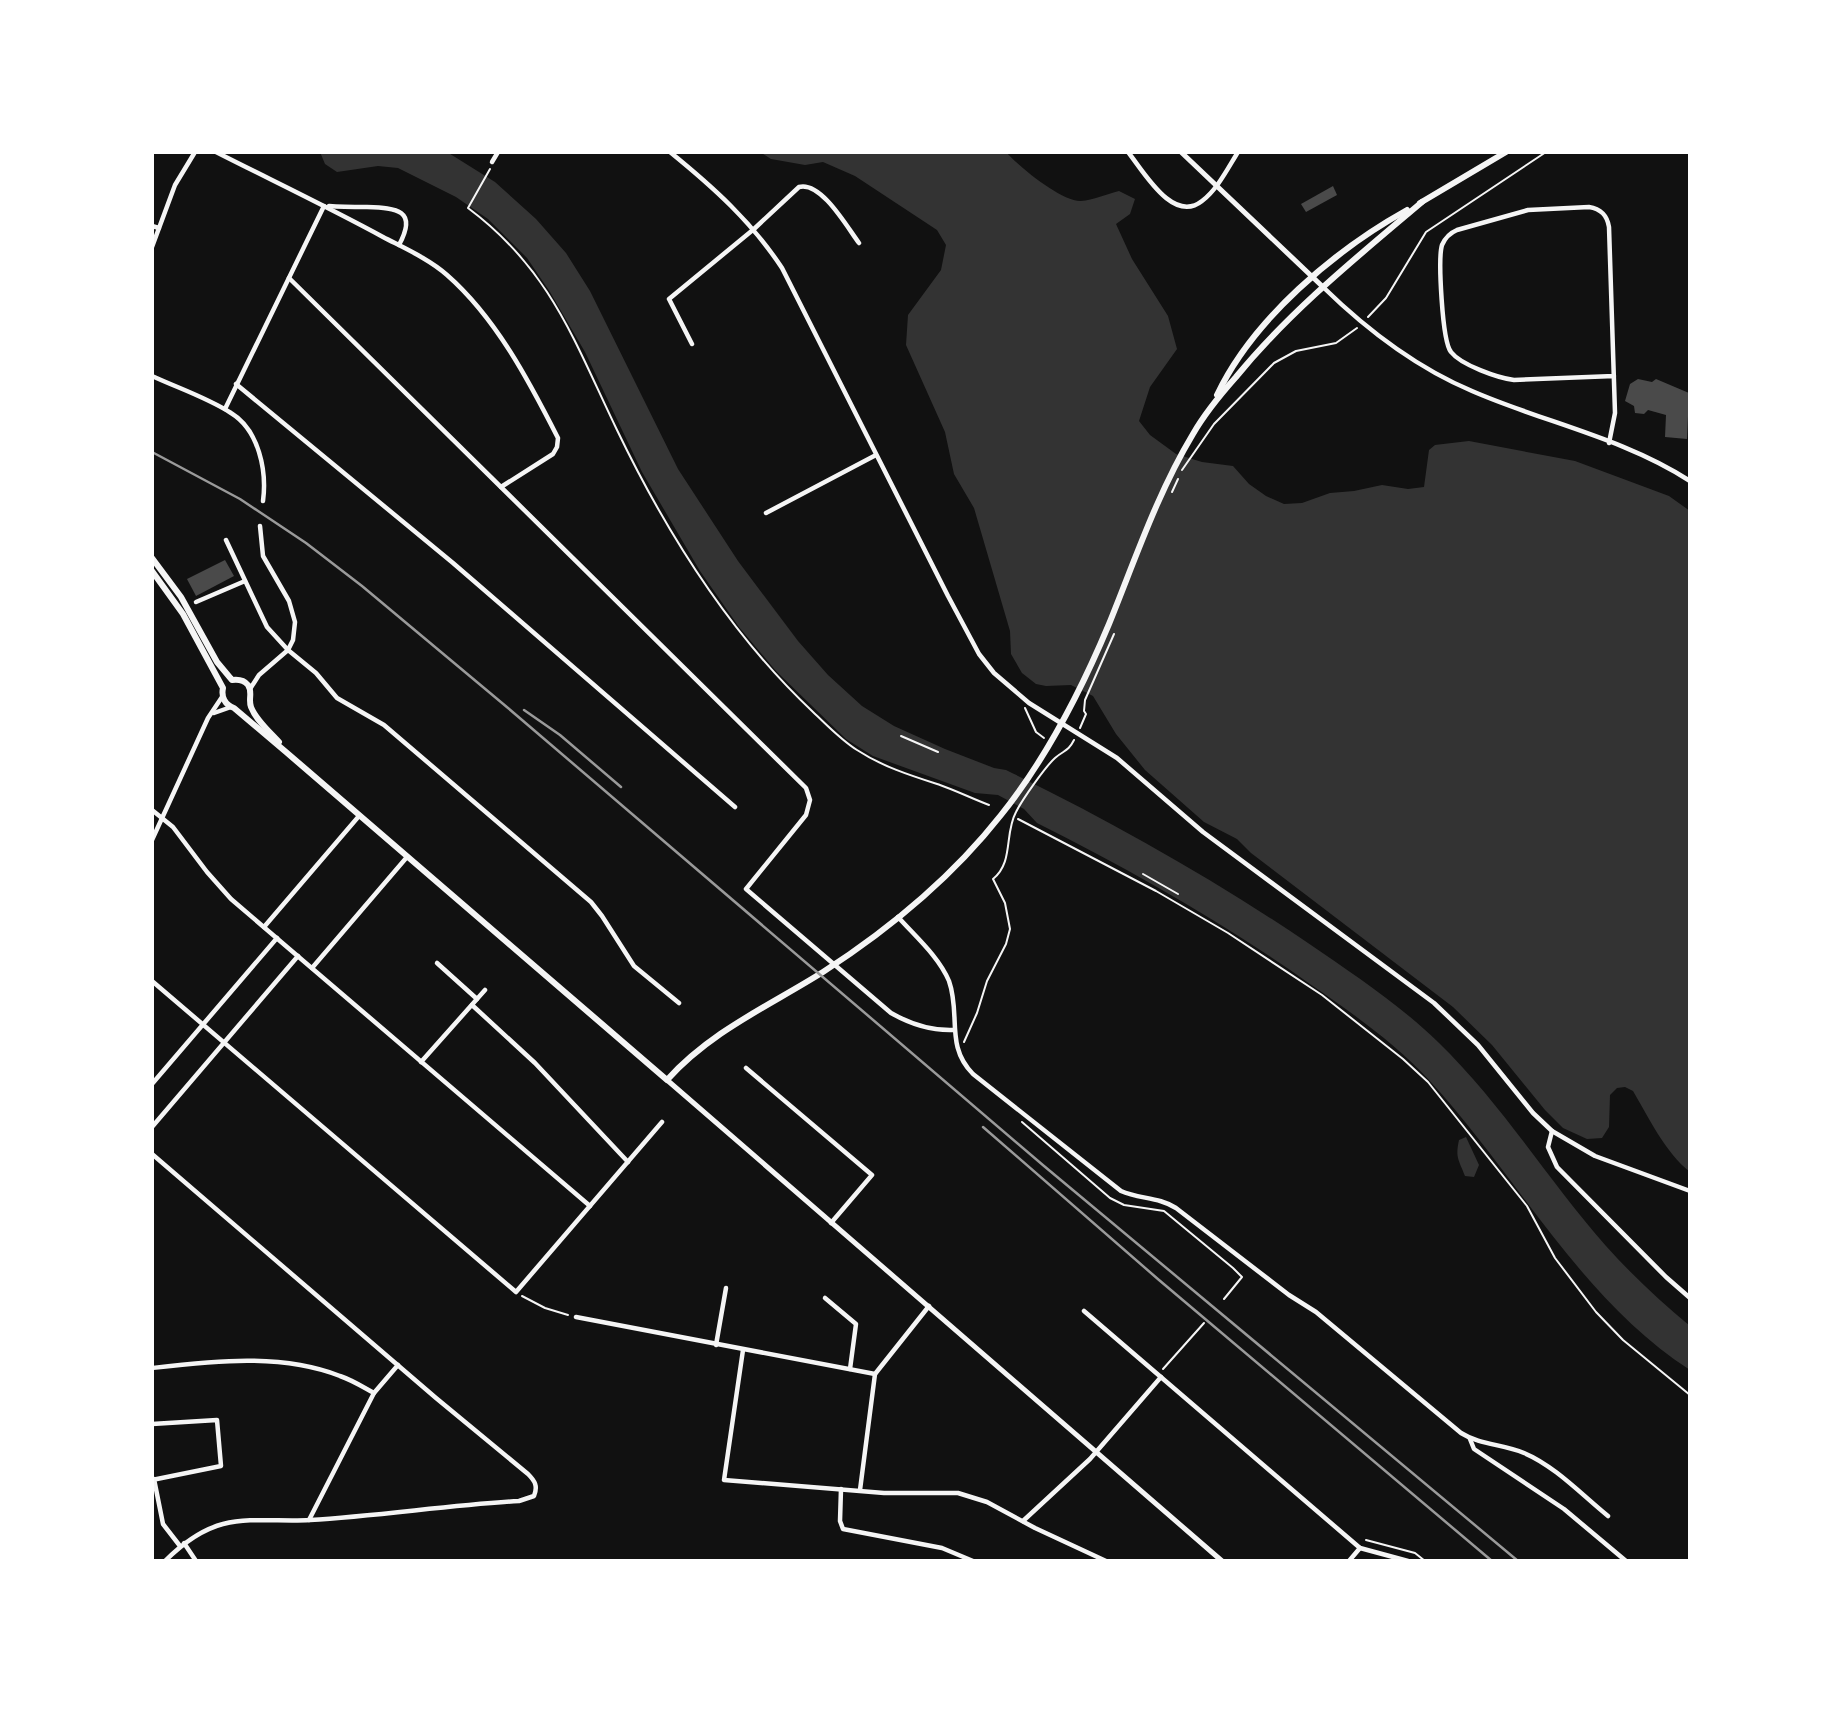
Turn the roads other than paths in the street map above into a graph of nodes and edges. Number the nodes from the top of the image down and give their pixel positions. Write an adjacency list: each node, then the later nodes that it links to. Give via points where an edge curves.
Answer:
1 (195, 152): 14 (street)
2 (216, 152): 12 (street)
3 (498, 152): 9 (street)
4 (670, 152): 15 (street)
5 (1128, 152): 10 (street, via 1175,205 1194,206)
6 (1181, 152): 10 (street)
7 (1238, 152): 10 (street)
8 (1506, 152): 11 (main road)
9 (492, 162)
10 (1215, 186): 19 (street)
11 (1422, 202): 19 (main road, via 1378,226); 21 (main road)
12 (324, 206): 17 (street); 17 (street, via 395,208 407,222); 20 (street)
13 (152, 226): 14 (street)
14 (159, 228): 18 (street)
15 (754, 229): 16 (street, via 795,190 807,186 836,210); 22 (street, via 669,299); 29 (street, via 782,268)
16 (859, 243)
17 (399, 245): 31 (street, via 442,270 483,314 558,438 553,454)
18 (152, 247)
19 (1313, 277): 21 (street); 26 (main road, via 1248,346)
20 (289, 278): 25 (street); 31 (street)
21 (1323, 287): 26 (main road); 28 (street, via 1375,335 1433,372)
22 (692, 344)
23 (152, 376): 27 (street)
24 (1614, 376): 24 (street, via 1609,228 1602,212 1589,207 1528,210 1449,235 1441,250 1443,328 1446,344 1458,359 1514,380); 28 (street, via 1615,413)
25 (236, 384): 27 (street); 52 (street, via 453,563)
26 (1213, 403): 50 (main road, via 1154,511 1109,624)
27 (225, 410): 32 (street, via 239,420 257,449 265,477)
28 (1609, 443): 30 (street)
29 (876, 455): 33 (street); 50 (street, via 979,654 1016,694)
30 (1690, 481)
31 (501, 487): 70 (street, via 806,788 810,800 806,815 746,888 891,1013 919,1026)
32 (263, 501)
33 (766, 513)
34 (260, 526): 40 (street, via 263,556 293,611 294,631)
35 (226, 540): 38 (street)
36 (152, 558): 42 (main road, via 181,597 216,662)
37 (152, 570): 44 (main road, via 179,608)
38 (245, 581): 39 (street); 40 (street, via 268,627)
39 (196, 602)
40 (288, 650): 41 (street); 67 (street, via 337,698 384,725 591,902 634,965)
41 (259, 675): 43 (street); 45 (street)
42 (232, 680): 43 (main road); 44 (main road)
43 (241, 680): 45 (main road)
44 (223, 688): 46 (main road)
45 (250, 690): 47 (main road)
46 (222, 696): 48 (main road); 49 (street)
47 (249, 701): 48 (main road); 51 (main road)
48 (233, 707): 49 (street); 51 (main road)
49 (213, 713): 55 (street)
50 (1061, 723): 58 (main road, via 1003,813 946,875); 78 (street, via 1117,758 1203,831 1434,1003 1472,1038)
51 (286, 752): 54 (main road)
52 (735, 807)
53 (152, 810): 55 (street)
54 (359, 816): 57 (main road); 59 (street)
55 (162, 818): 56 (street); 59 (street, via 231,899)
56 (152, 840)
57 (407, 858): 63 (street); 74 (main road)
58 (898, 916): 70 (street, via 948,979); 74 (main road, via 846,956 707,1042)
59 (264, 927): 60 (street)
60 (276, 938): 61 (street); 69 (street)
61 (298, 956): 63 (street); 71 (street)
62 (437, 962): 66 (street)
63 (312, 968): 72 (street)
64 (152, 981): 69 (street)
65 (485, 990): 66 (street)
66 (477, 999): 68 (street)
67 (679, 1003)
68 (472, 1005): 72 (street); 80 (street, via 535,1063)
69 (203, 1025): 71 (street); 75 (street)
70 (954, 1030): 99 (street, via 967,1068 1121,1191 1176,1208 1289,1296 1316,1311)
71 (223, 1043): 77 (street); 82 (street, via 516,1292)
72 (421, 1062): 82 (street)
73 (746, 1068): 83 (street, via 872,1175)
74 (667, 1080): 83 (street)
75 (152, 1084)
76 (662, 1122): 80 (street)
77 (152, 1127)
78 (1552, 1131): 81 (street, via 1595,1156); 86 (street, via 1548,1147 1557,1167)
79 (152, 1154): 92 (street)
80 (628, 1162): 82 (street)
81 (1690, 1191)
82 (590, 1206)
83 (831, 1223): 87 (street)
84 (726, 1288): 90 (street)
85 (825, 1298): 94 (street, via 856,1324)
86 (1690, 1298)
87 (929, 1306): 95 (street); 100 (street)
88 (1084, 1311): 96 (street)
89 (576, 1317): 90 (street)
90 (716, 1345): 91 (street)
91 (743, 1350): 94 (street); 102 (street, via 724,1480)
92 (398, 1365): 97 (street); 105 (street, via 528,1474 534,1480 534,1496)
93 (152, 1368): 97 (street, via 254,1361 296,1365 341,1376)
94 (850, 1369): 95 (street)
95 (874, 1374): 103 (street)
96 (1160, 1376): 100 (street); 108 (street)
97 (374, 1393): 105 (street)
98 (152, 1424): 101 (street, via 218,1420 220,1466)
99 (1470, 1438): 104 (street, via 1535,1458); 116 (street, via 1480,1454 1564,1509)
100 (1095, 1452): 106 (street); 113 (street)
101 (153, 1480): 107 (street, via 163,1524)
102 (841, 1489): 103 (street); 111 (street, via 843,1529 942,1548)
103 (860, 1490): 106 (street, via 957,1493)
104 (1608, 1516)
105 (309, 1520): 107 (street, via 231,1522)
106 (1023, 1521): 112 (street)
107 (182, 1544): 109 (street); 110 (street)
108 (1360, 1548): 114 (street); 115 (street)
109 (165, 1561)
110 (196, 1561)
111 (973, 1561)
112 (1106, 1561)
113 (1222, 1561)
114 (1349, 1561)
115 (1408, 1561)
116 (1626, 1561)

